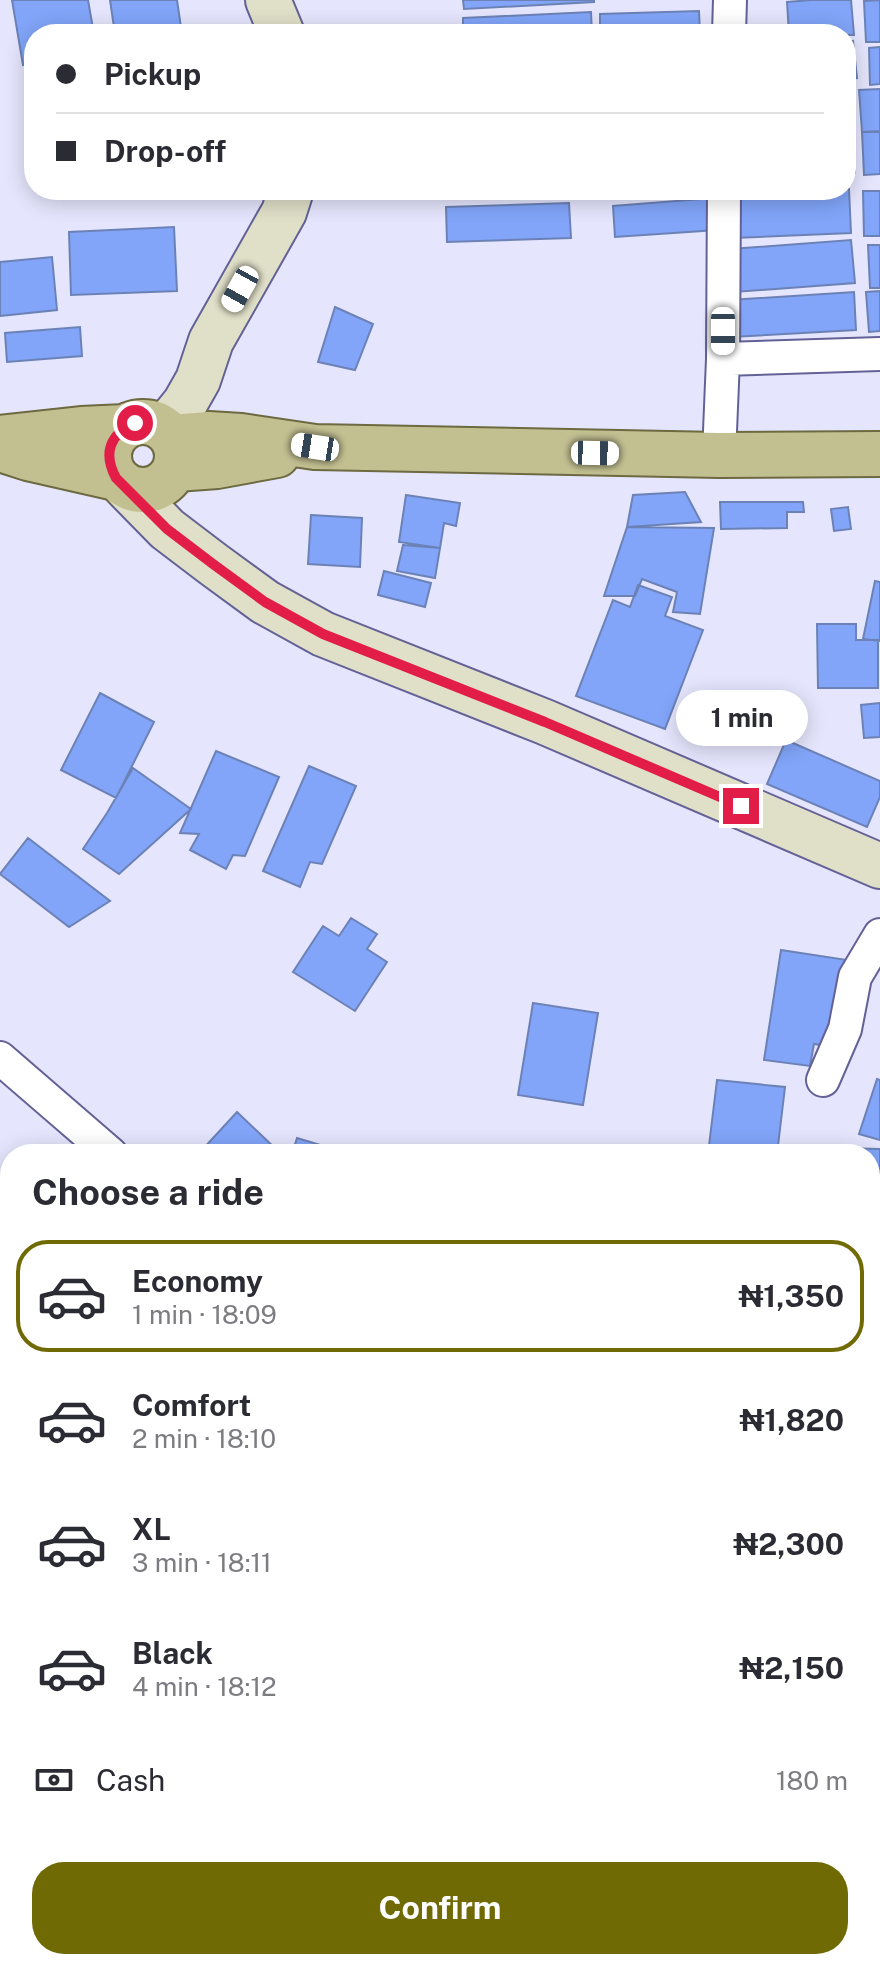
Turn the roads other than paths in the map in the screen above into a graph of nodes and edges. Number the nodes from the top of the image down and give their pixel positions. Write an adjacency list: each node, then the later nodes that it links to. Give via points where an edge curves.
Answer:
1 (268, 0): 3 (main road)
2 (730, 0): 4 (street)
3 (278, 24)
4 (729, 24)
5 (288, 200): 11 (main road, via 211,341 198,380)
6 (724, 200): 8 (street)
7 (880, 354): 8 (street)
8 (723, 359): 13 (street)
9 (0, 438): 11 (main road, via 81,429)
10 (0, 449): 11 (main road, via 28,458)
11 (147, 454): 13 (main road, via 217,466 315,447); 14 (main road, via 167,529 265,602 323,634 545,722)
12 (880, 454): 13 (main road)
13 (719, 455)
14 (880, 866)
15 (880, 935): 17 (street, via 855,977 845,1029)
16 (0, 1058): 18 (street)
17 (823, 1080)
18 (99, 1144)

